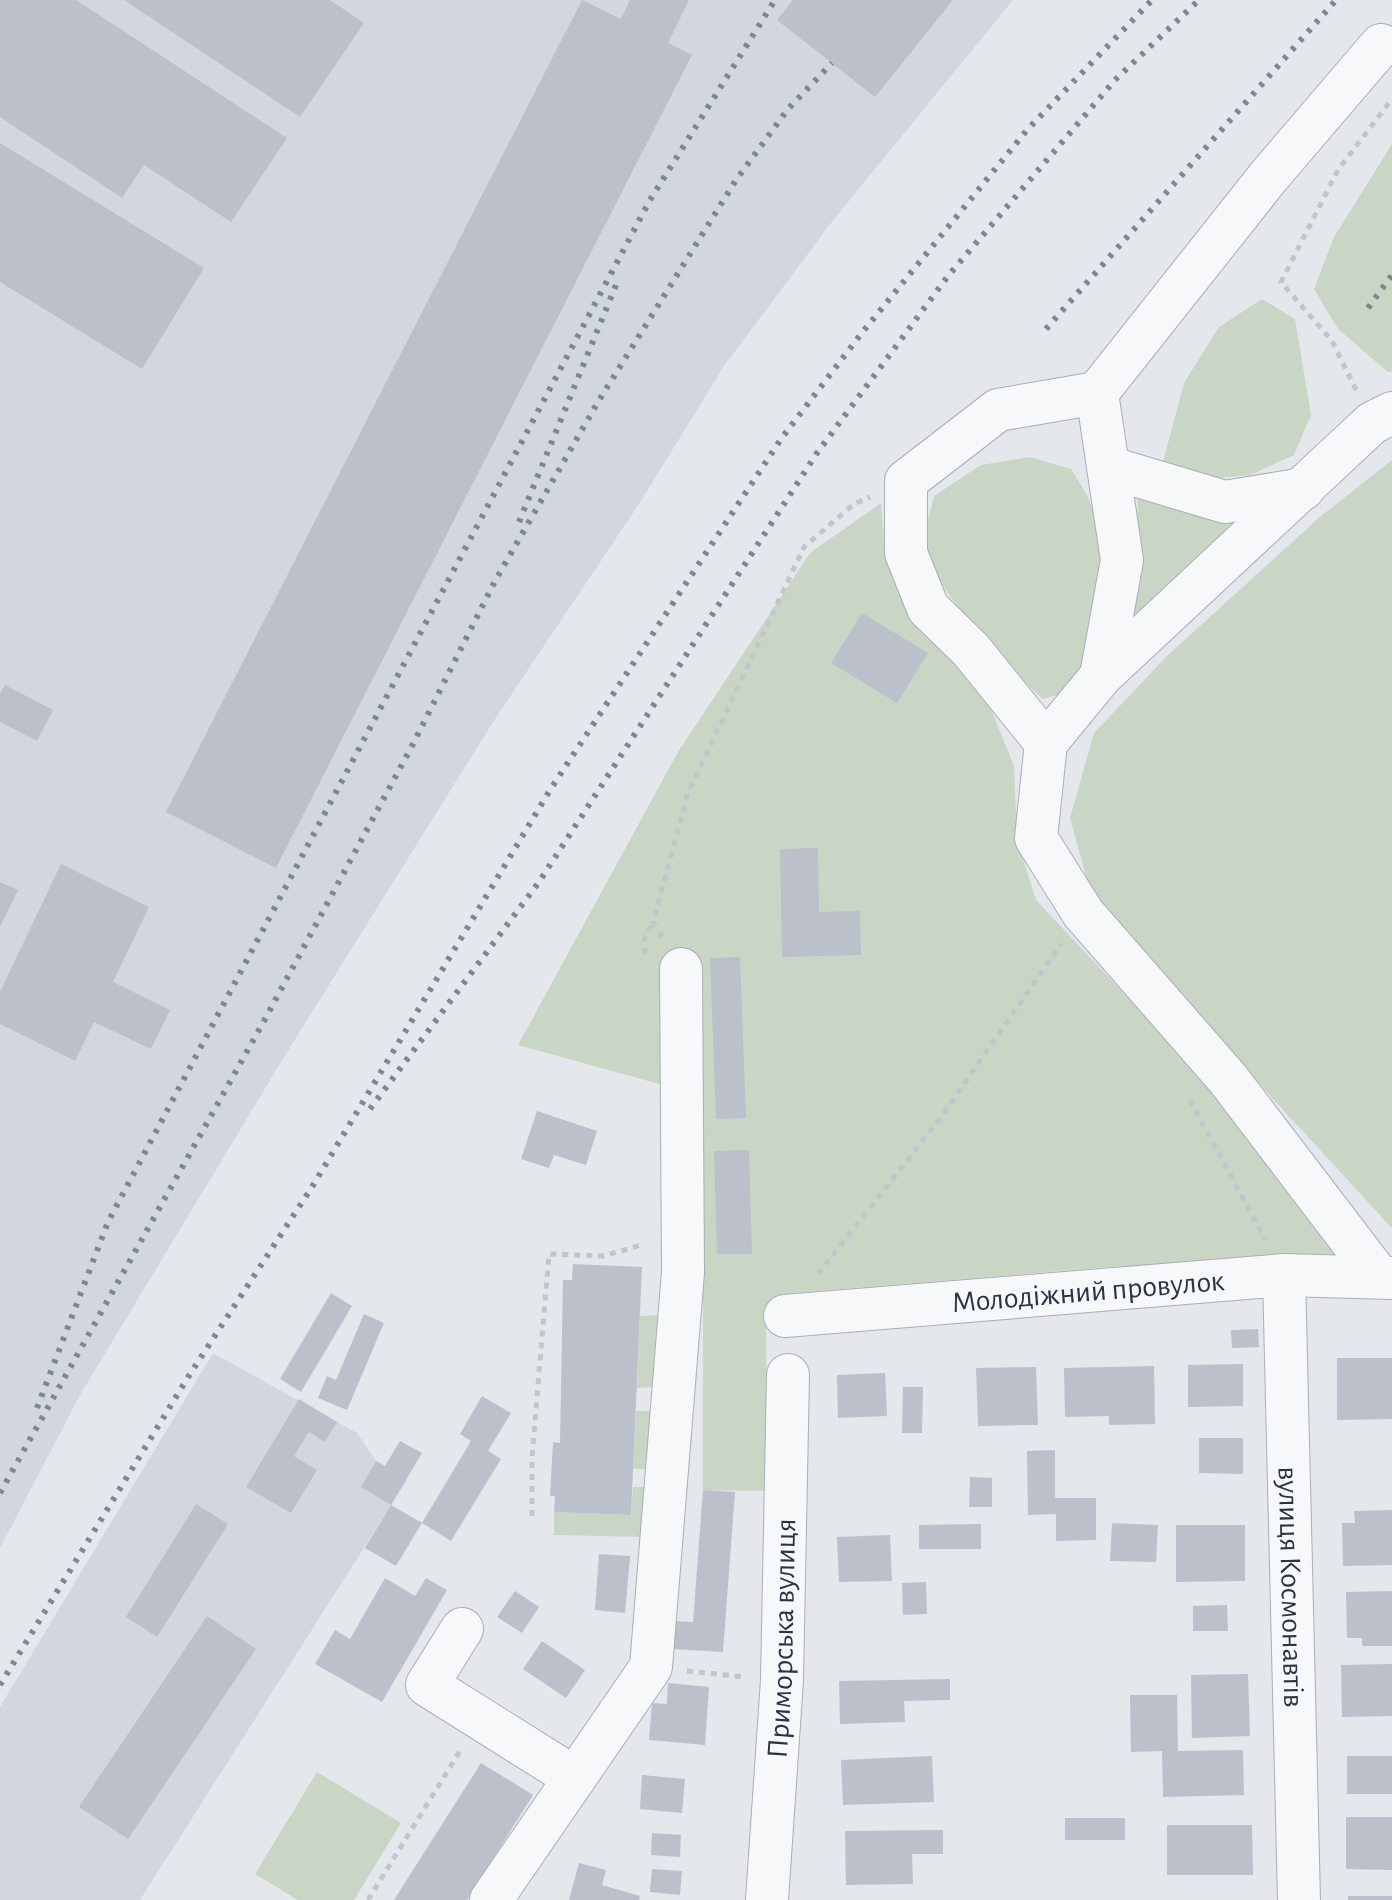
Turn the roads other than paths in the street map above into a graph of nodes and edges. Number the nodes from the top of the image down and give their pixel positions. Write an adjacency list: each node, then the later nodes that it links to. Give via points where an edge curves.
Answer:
1 (1381, 45): 2 (street)
2 (1097, 393): 4 (street); 7 (street, via 998,410 906,481 906,553 928,608 971,650)
3 (1382, 418): 5 (street)
4 (1108, 467): 5 (street, via 1225,502); 6 (street, via 1122,560)
5 (1303, 489): 6 (street)
6 (1101, 676): 7 (street)
7 (1046, 743): 10 (street, via 1036,838 1083,913 1228,1079)
8 (663, 968): 14 (street, via 683,1272 651,1667)
9 (1284, 1275): 10 (street, Молодіжний провулок); 11 (street, Молодіжний провулок); 17 (street, вулиця Космонавтів)
10 (1385, 1278)
11 (785, 1316)
12 (788, 1375): 16 (street, Приморська вулиця, via 782,1680)
13 (462, 1629): 14 (street, via 427,1685)
14 (575, 1778): 15 (street)
15 (491, 1900)
16 (767, 1900)
17 (1299, 1900)

